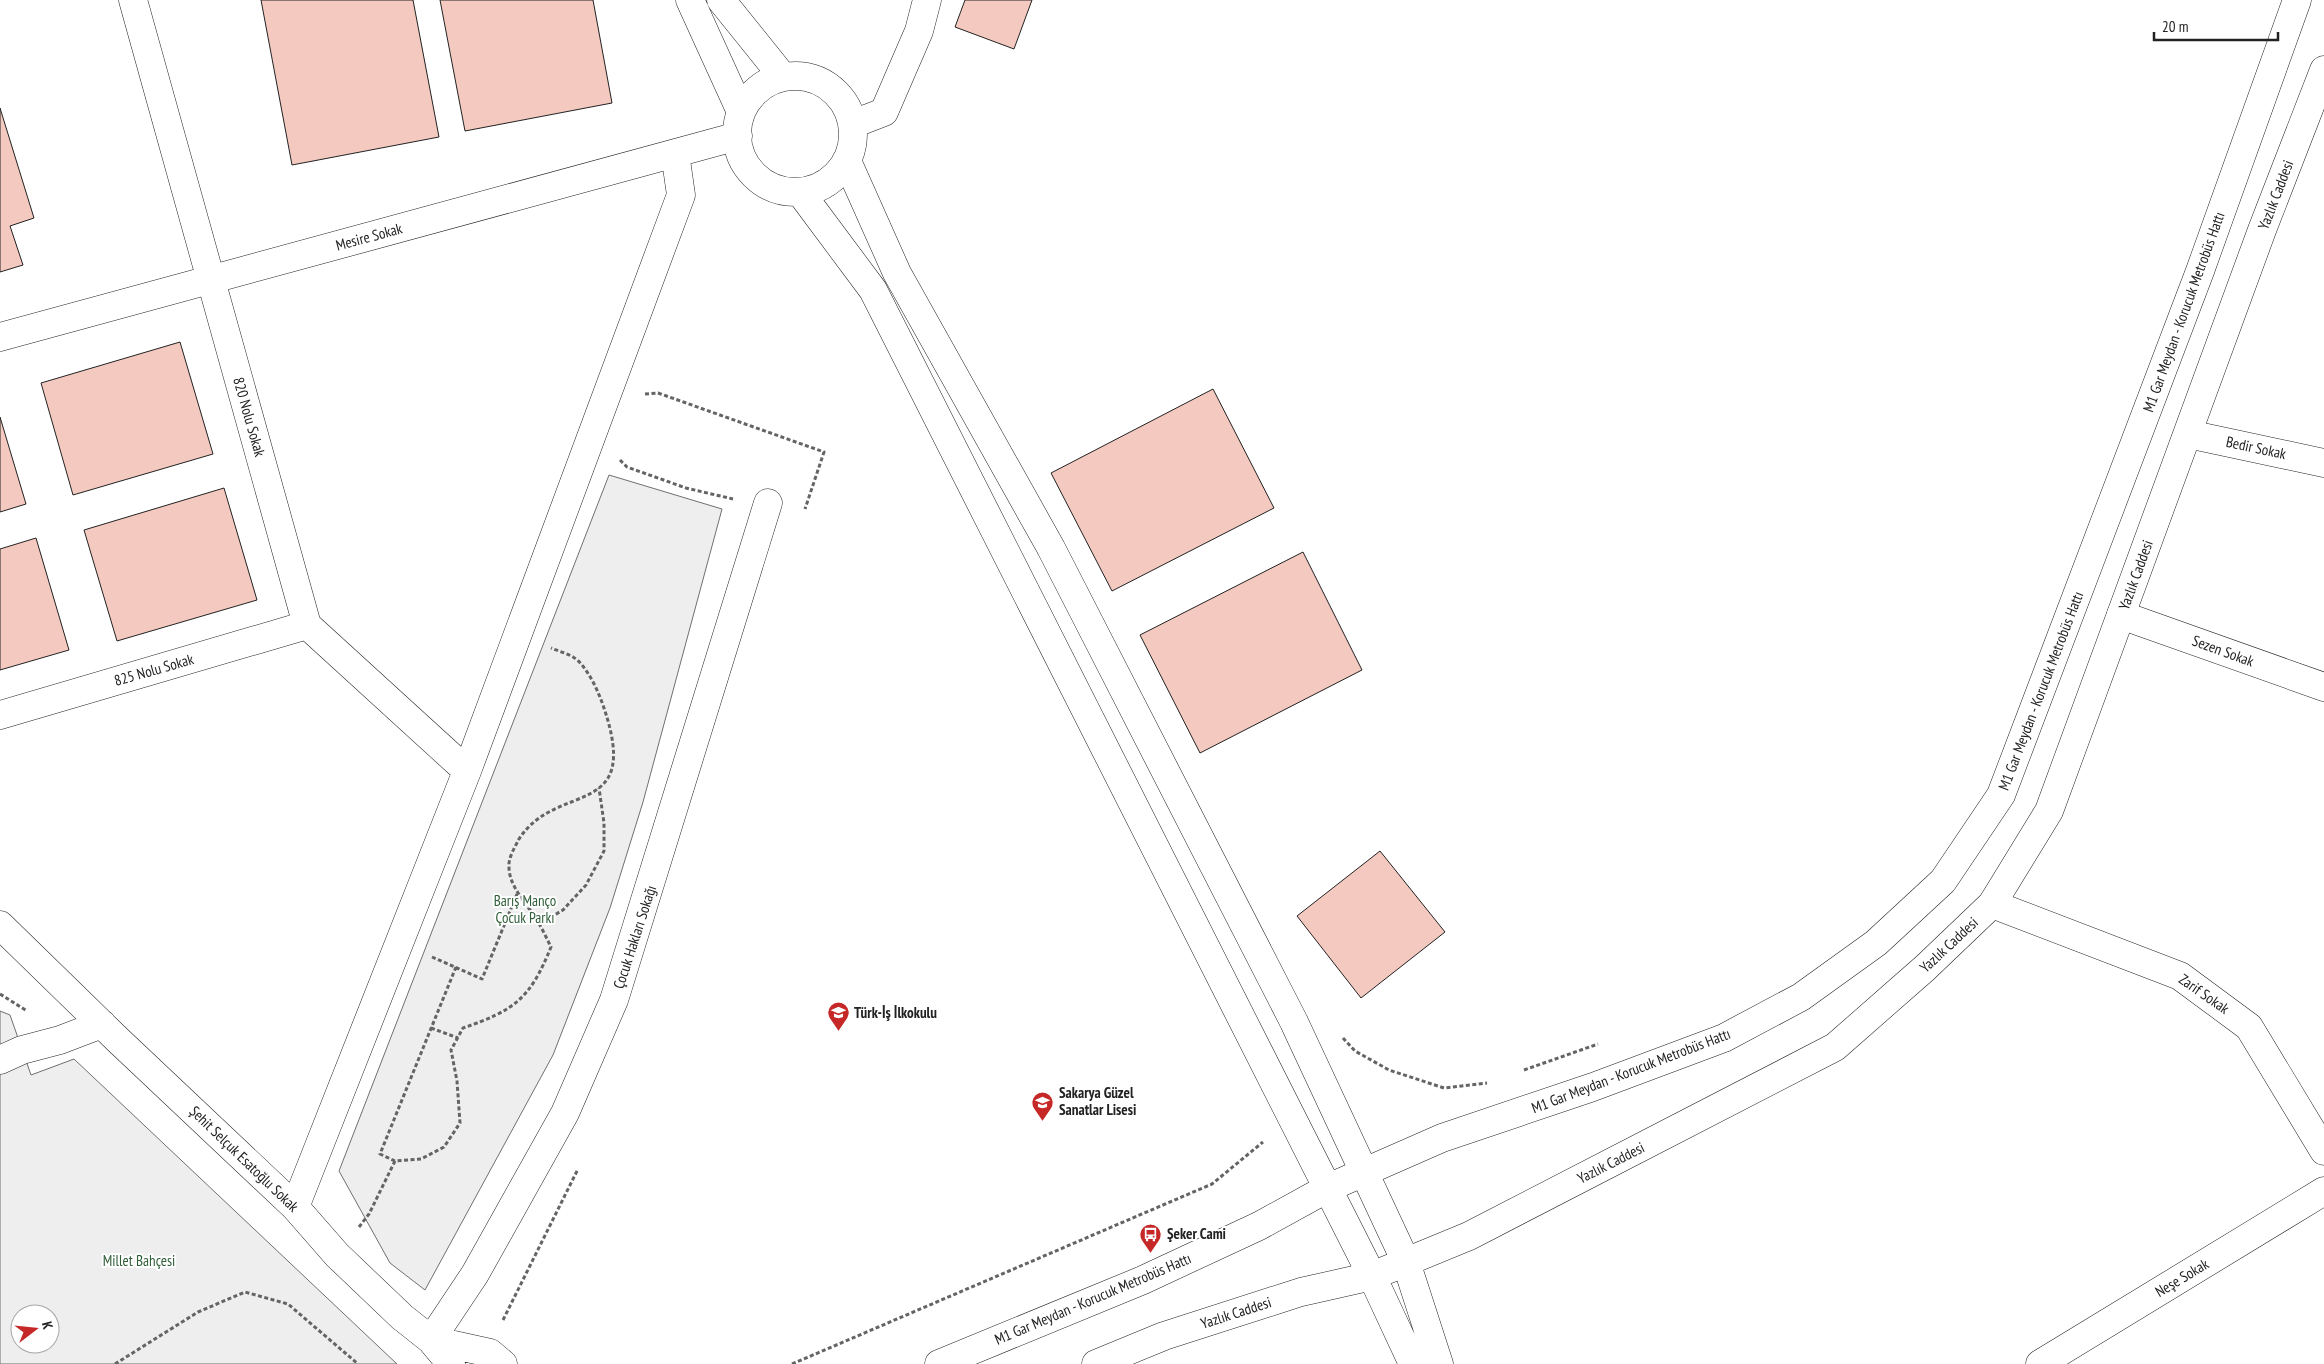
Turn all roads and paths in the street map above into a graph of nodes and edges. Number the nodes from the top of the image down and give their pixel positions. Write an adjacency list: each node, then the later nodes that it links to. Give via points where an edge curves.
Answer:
1 (133, 0): 13 (street, 820 Nolu Sokak)
2 (690, 0): 8 (street)
3 (721, 0): 7 (street)
4 (927, 0): 9 (street, via 919,31 884,112)
5 (2297, 0): 46 (street, M1 Gar Meydan - Korucuk Metrobüs Hattı, via 2200,270 2001,795 1943,881 1869,948 1801,997 1724,1038 1442,1138)
6 (2324, 70): 16 (street, Yazlık Caddesi)
7 (783, 77): 8 (street, via 765,84 751,96); 9 (street, via 802,76 820,81 835,92)
8 (739, 124): 10 (street, Mesire Sokak); 12 (street, via 740,150 748,168 762,182 780,190)
9 (853, 124): 11 (street, via 853,143)
10 (675, 153): 13 (street, Mesire Sokak); 27 (street, via 681,195)
11 (848, 161): 12 (street, via 836,177 819,187); 46 (street, via 897,273 1051,548 1294,1022)
12 (800, 192): 47 (street, via 873,290)
13 (211, 280): 14 (street, Mesire Sokak); 23 (street, 820 Nolu Sokak)
14 (0, 337)
15 (641, 394): 21 (path, via 658,393 824,452)
16 (2188, 434): 18 (street, Bedir Sokak); 22 (street, Yazlık Caddesi)
17 (616, 456): 20 (path, via 627,468 734,500)
18 (2324, 463)
19 (768, 503): 53 (street, Çocuk Hakları Sokağı, via 614,1000 565,1113)
20 (732, 509)
21 (802, 517)
22 (2121, 615): 25 (street, Sezen Sokak); 30 (street, Yazlık Caddesi, via 2049,810)
23 (308, 625): 26 (street, 825 Nolu Sokak); 27 (street)
24 (551, 648): 28 (path, via 574,657 596,686 607,718 615,757 606,784)
25 (2324, 688)
26 (0, 715)
27 (467, 771): 49 (street)
28 (599, 788): 29 (path, via 527,828 514,848 508,868); 31 (path, via 604,851 586,885 564,910)
29 (517, 893): 31 (path); 34 (path, via 482,979)
30 (1992, 904): 44 (street, Zarif Sokak, via 2180,976 2249,1027); 51 (street, Yazlık Caddesi, via 1835,1047 1469,1236)
31 (539, 924): 38 (path, via 551,947 540,976 520,1001 492,1018 463,1028)
32 (0, 925): 35 (street, Şehit Selçuk Esatoğlu Sokak)
33 (426, 955): 34 (path)
34 (456, 968): 36 (path)
35 (102, 1024): 40 (street); 49 (street, Şehit Selçuk Esatoğlu Sokak)
36 (431, 1028): 38 (path); 45 (path, via 380,1154)
37 (1342, 1036): 42 (path, via 1355,1051 1389,1070 1444,1088)
38 (458, 1038): 45 (path, via 451,1050 460,1123 444,1147 421,1159)
39 (1605, 1042): 41 (path)
40 (0, 1060)
41 (1516, 1073)
42 (1489, 1082)
43 (1263, 1142): 60 (path, via 1212,1184)
44 (2324, 1151)
45 (395, 1161): 50 (path, via 369,1214)
46 (1364, 1172): 47 (street, M1 Gar Meydan - Korucuk Metrobüs Hattı); 51 (street)
47 (1328, 1188): 52 (street); 61 (street, M1 Gar Meydan - Korucuk Metrobüs Hattı, via 1259,1226 1143,1280)
48 (2324, 1192): 65 (street, Neşe Sokak)
49 (295, 1207): 50 (street, Şehit Selçuk Esatoğlu Sokak)
50 (337, 1255): 55 (street, Şehit Selçuk Esatoğlu Sokak)
51 (1406, 1262): 52 (street, Yazlık Caddesi); 64 (street)
52 (1372, 1276): 62 (street, Yazlık Caddesi, via 1301,1292 1182,1330); 63 (street)
53 (458, 1300): 54 (path); 55 (street, Çocuk Hakları Sokağı)
54 (502, 1322)
55 (431, 1340): 58 (street); 59 (street, Şehit Selçuk Esatoğlu Sokak, via 490,1353)
56 (115, 1364): 57 (path, via 198,1312 245,1292 288,1304)
57 (358, 1364)
58 (451, 1364)
59 (503, 1364)
60 (792, 1364)
61 (939, 1364)
62 (1096, 1364)
63 (1413, 1364)
64 (1439, 1364)
65 (2040, 1364)

